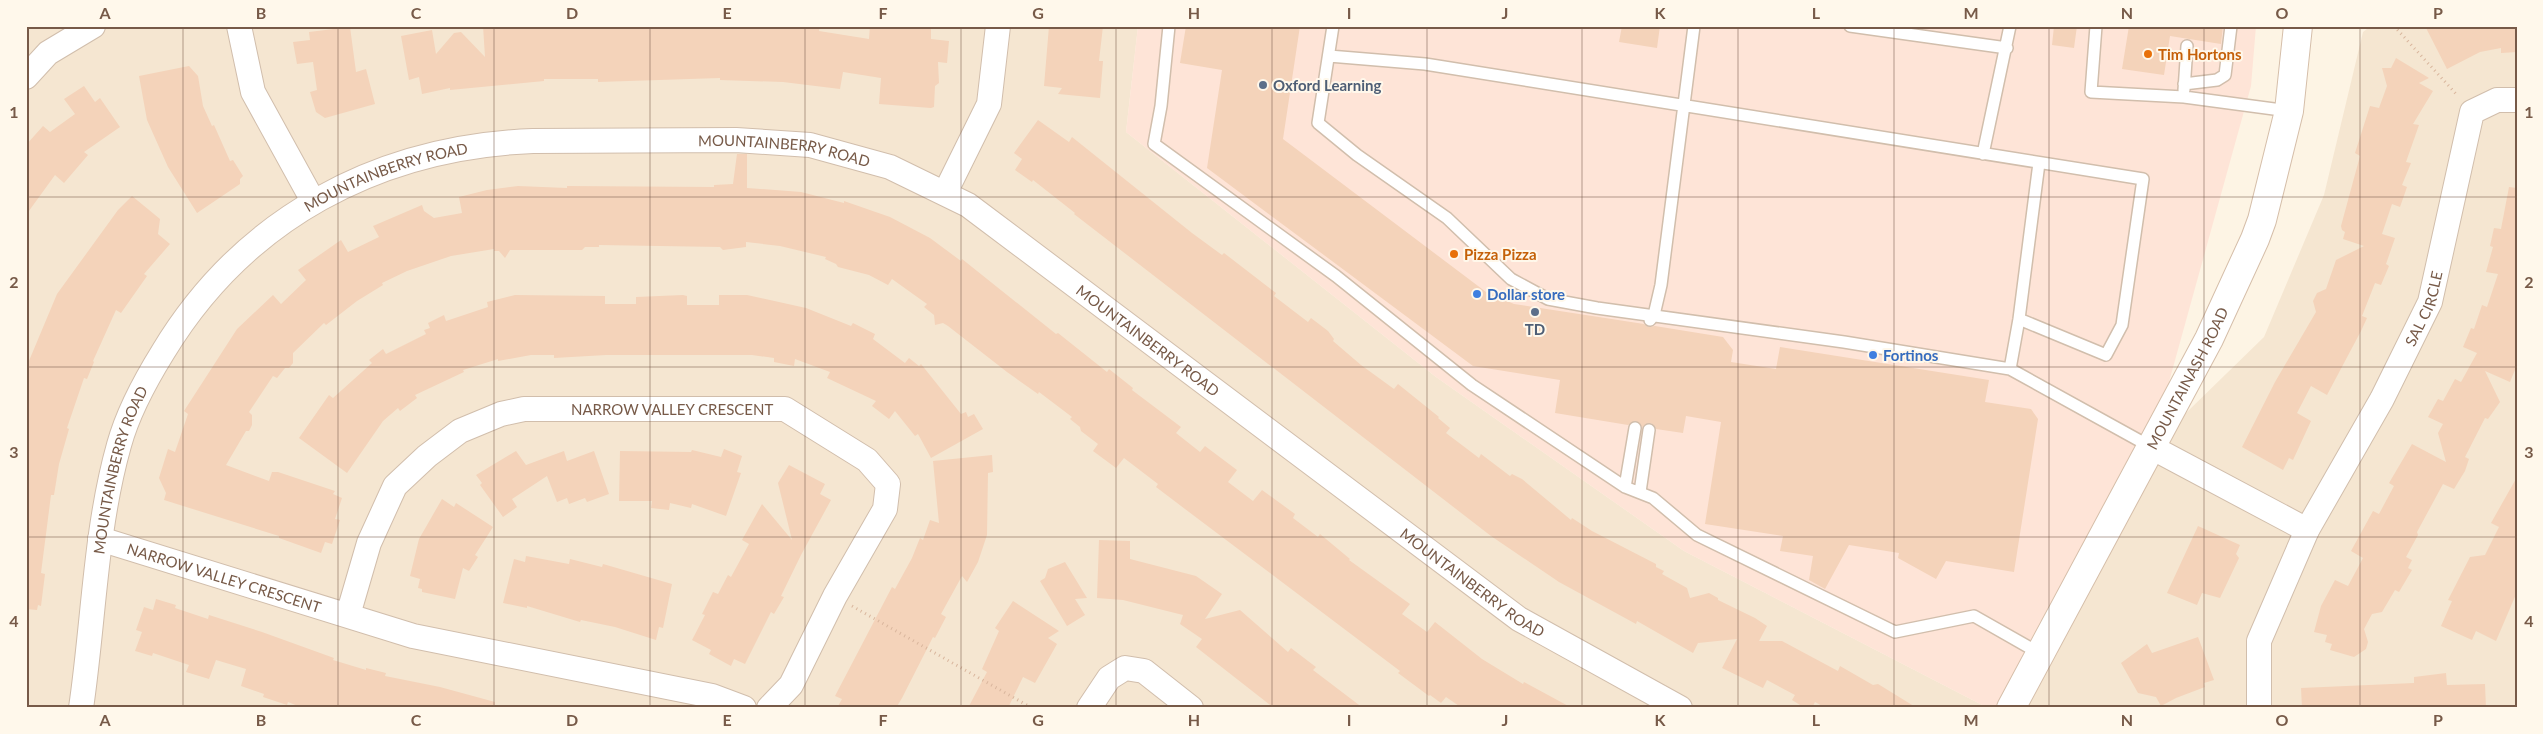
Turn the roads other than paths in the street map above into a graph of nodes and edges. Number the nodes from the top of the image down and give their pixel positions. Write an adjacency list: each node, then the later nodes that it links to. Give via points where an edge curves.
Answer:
1 (93, 26): 15 (street, via 48,53)
2 (239, 26): 24 (street, via 253,92)
3 (998, 26): 23 (street, via 989,104)
4 (1169, 26): 31 (lane, via 1154,144 1336,276 1472,385)
5 (1332, 26): 14 (lane)
6 (1694, 26): 19 (lane)
7 (1850, 26): 13 (lane)
8 (2010, 26): 13 (lane)
9 (2096, 26): 17 (lane, via 2091,92)
10 (2231, 26): 16 (lane, via 2225,75 2217,80)
11 (2298, 26): 20 (street, MOUNTAINASH ROAD)
12 (2187, 46): 16 (lane)
13 (2007, 48): 21 (lane)
14 (1329, 56): 19 (lane, via 1426,64); 26 (lane, via 1318,123 1357,155 1447,218 1511,279 1548,299)
15 (26, 78)
16 (2184, 84): 17 (lane)
17 (2184, 97): 20 (lane)
18 (2517, 100): 33 (street, SAL CIRCLE, via 2497,100 2472,112 2430,302 2382,399)
19 (1684, 106): 21 (lane); 26 (lane)
20 (2289, 111): 30 (street, MOUNTAINASH ROAD, via 2255,239 2209,339)
21 (1983, 154): 22 (lane)
22 (2038, 163): 25 (lane); 25 (lane, via 2143,178 2122,325 2106,356)
23 (945, 193): 24 (street, MOUNTAINBERRY ROAD, via 890,167 810,146 736,140 533,141 474,145 417,157 334,189); 42 (street, MOUNTAINBERRY ROAD, via 986,217 1519,619)
24 (313, 201): 34 (street, MOUNTAINBERRY ROAD, via 254,243 227,268 181,322 144,382 122,436)
25 (2019, 319): 27 (lane)
26 (1655, 320): 27 (lane, via 1844,342)
27 (2010, 369): 30 (lane)
28 (1635, 428): 31 (lane)
29 (1649, 430): 32 (lane)
30 (2152, 447): 33 (street); 36 (street, MOUNTAINASH ROAD)
31 (1625, 487): 32 (lane)
32 (1640, 492): 36 (lane, via 1654,498 1697,536 1895,632 1974,616)
33 (2307, 530): 44 (street, SAL CIRCLE, via 2259,640)
34 (100, 539): 35 (street, NARROW VALLEY CRESCENT); 37 (street, MOUNTAINBERRY ROAD)
35 (348, 615): 38 (street, NARROW VALLEY CRESCENT, via 413,636 712,696); 39 (street, NARROW VALLEY CRESCENT, via 370,543 395,486 460,431 501,414 524,409 785,409 867,460 888,484 885,509 835,596 791,685)
36 (2039, 653): 43 (street, MOUNTAINASH ROAD)
37 (81, 708)
38 (744, 708)
39 (769, 708)
40 (1089, 708): 41 (street, via 1109,678 1125,668 1144,671)
41 (1191, 708)
42 (1680, 708)
43 (2011, 708)
44 (2259, 708)

